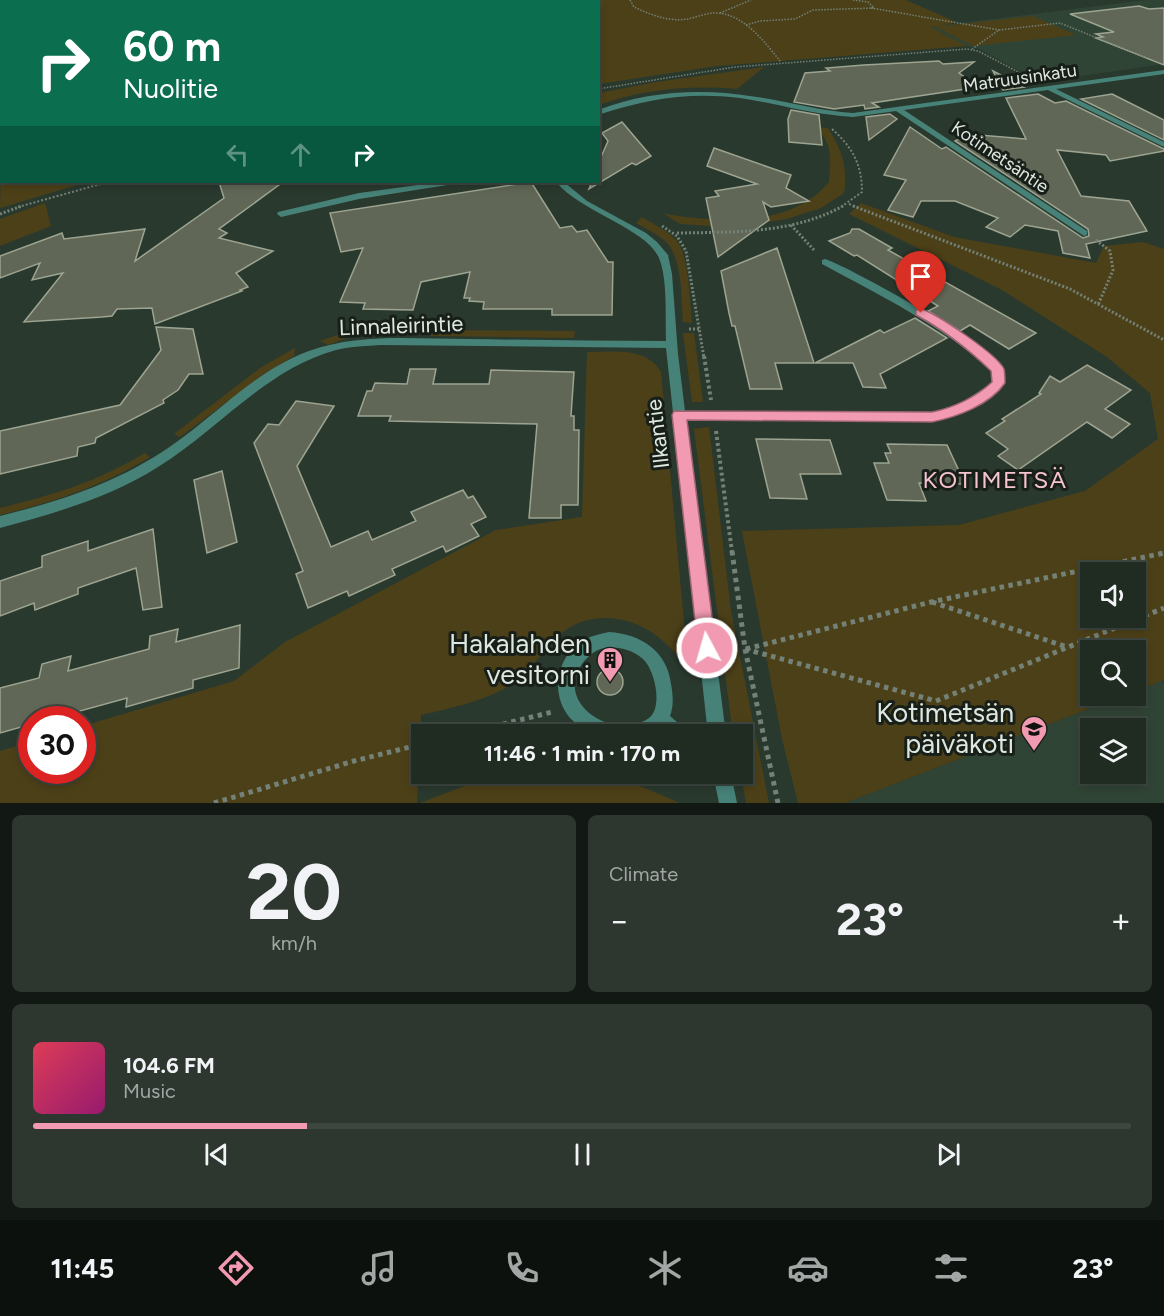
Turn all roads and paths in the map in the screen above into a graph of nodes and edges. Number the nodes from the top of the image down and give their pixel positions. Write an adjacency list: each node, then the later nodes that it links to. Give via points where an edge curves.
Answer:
1 (630, 0): 5 (path, via 634,7 670,20)
2 (751, 0): 5 (path)
3 (853, 0): 4 (path, via 868,2 874,5)
4 (871, 8): 6 (path, via 813,10 795,19); 7 (path)
5 (719, 13): 6 (path)
6 (746, 25): 10 (path)
7 (999, 30): 8 (path); 9 (path, via 1060,23)
8 (971, 49): 10 (path); 13 (path)
9 (1154, 61)
10 (782, 63): 12 (path, via 682,74)
11 (1164, 72): 13 (street, Matruusinkatu)
12 (600, 89)
13 (1051, 89): 14 (street, Matruusinkatu); 17 (street)
14 (899, 110): 15 (street, Matruusinkatu, via 838,114 757,98 695,94 632,101); 26 (street, Kotimetsäntie)
15 (600, 111)
16 (827, 125): 21 (path, via 851,147 861,168 862,192)
17 (1164, 146)
18 (104, 183): 22 (path)
19 (447, 183): 23 (street, via 359,196)
20 (561, 183): 30 (street, Ilkantie, via 575,196 656,245 664,258)
21 (849, 204): 25 (path); 29 (path, via 1070,289)
22 (0, 214)
23 (280, 214)
24 (659, 224): 27 (path)
25 (791, 225): 27 (path, via 755,231); 28 (path)
26 (1084, 232): 29 (path, via 1110,252 1113,270)
27 (676, 233): 31 (path, via 686,251)
28 (825, 262): 34 (street, via 940,323 998,369 999,383 951,413 932,417)
29 (1098, 305): 32 (path)
30 (671, 329): 31 (path); 33 (street, Ilkantie)
31 (700, 329): 34 (path)
32 (1164, 340)
33 (671, 345): 35 (street, Ilkantie); 36 (street, Linnaleirintie, via 382,342 335,346 278,373 169,454 124,480 63,506)
34 (714, 414): 35 (street); 41 (path)
35 (679, 415): 48 (street, Ilkantie)
36 (0, 522)
37 (1164, 553): 38 (path)
38 (931, 602): 40 (path); 41 (path)
39 (1164, 608): 40 (path)
40 (1068, 647): 41 (path, via 936,700)
41 (745, 649): 53 (path)
42 (570, 708): 43 (street, via 565,690 573,660 593,642 626,640 644,649 663,678 665,701); 44 (path); 45 (street)
43 (659, 719): 46 (street); 47 (street)
44 (504, 724)
45 (591, 724)
46 (652, 724)
47 (665, 724)
48 (716, 724)
49 (411, 747): 51 (path)
50 (724, 784): 52 (street)
51 (214, 803)
52 (728, 803)
53 (778, 803)

